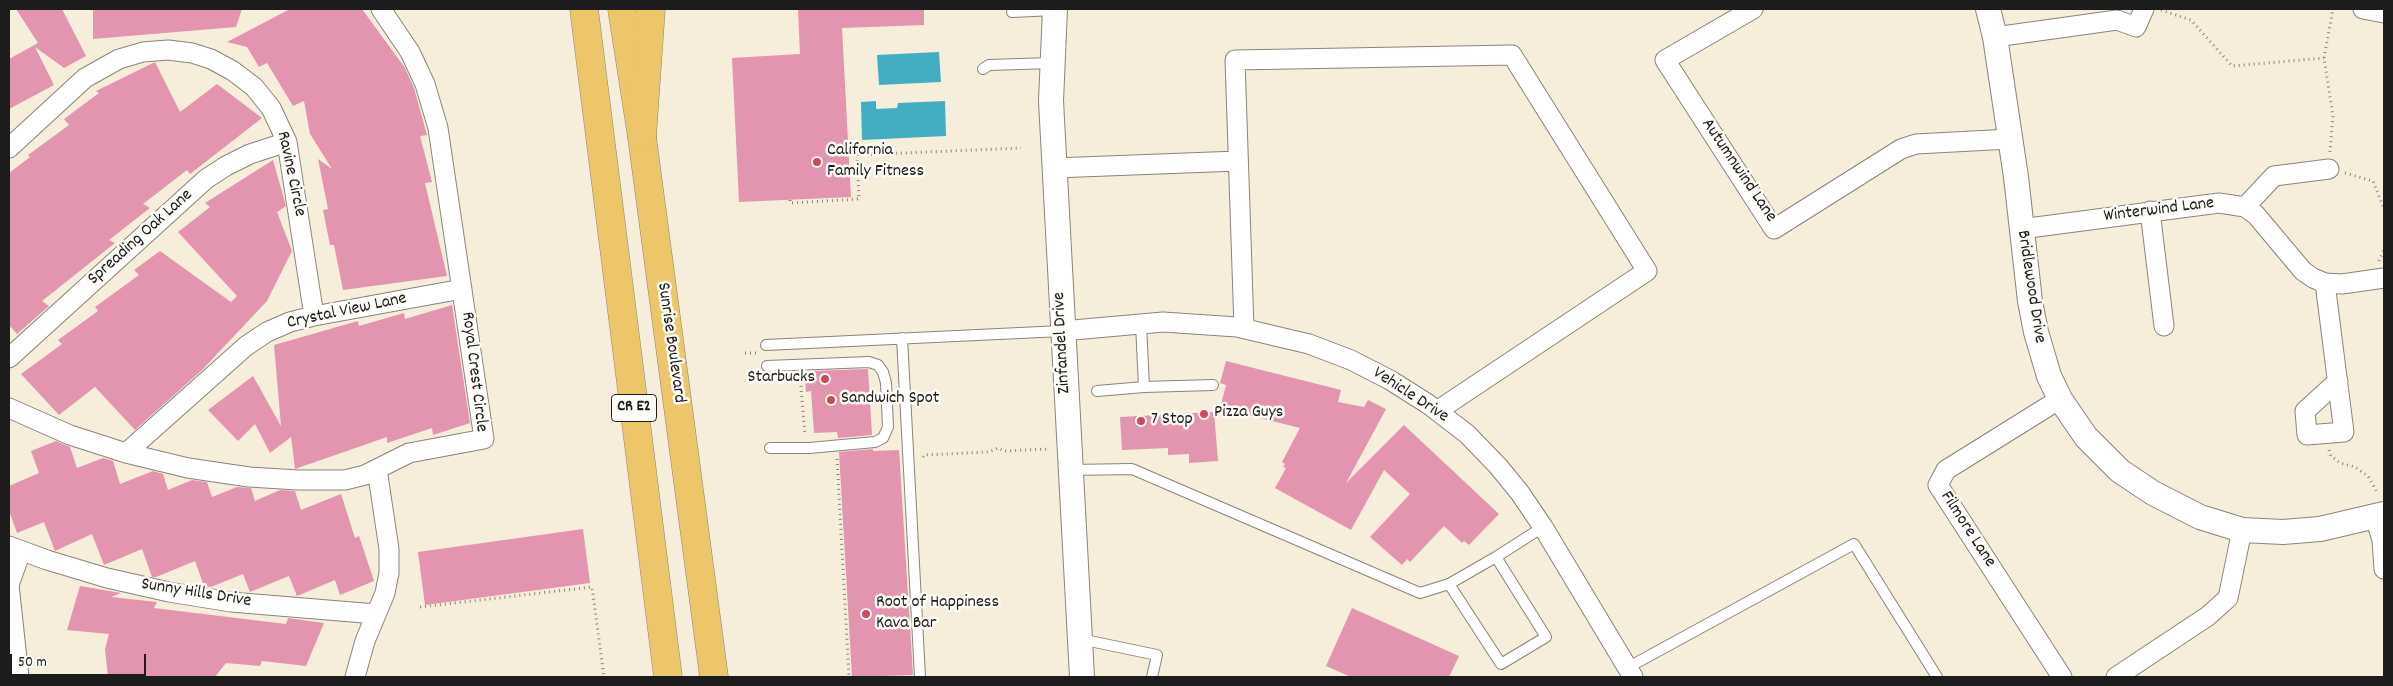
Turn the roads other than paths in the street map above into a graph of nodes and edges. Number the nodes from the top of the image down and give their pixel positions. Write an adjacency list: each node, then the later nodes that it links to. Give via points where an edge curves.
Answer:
1 (382, 9): 28 (street, Royal Crest Circle, via 410,52 425,84 438,128)
2 (584, 9): 62 (main road, CR E2)
3 (622, 9): 16 (main road, Sunrise Boulevard / CR E2)
4 (651, 9): 16 (main road)
5 (1753, 9): 17 (street, Autumnwind Lane, via 1665,60 1774,229 1900,150 1916,144)
6 (1988, 9): 13 (street, Bridlewood Drive)
7 (2144, 9): 12 (street, via 2136,27 2117,20)
8 (2363, 9): 11 (street)
9 (1055, 10): 10 (lane); 14 (street, Zinfandel Drive)
10 (1012, 12)
11 (2384, 13)
12 (2113, 15): 13 (street)
13 (1995, 37): 17 (street, Bridlewood Drive)
14 (1051, 63): 15 (lane, via 989,65); 21 (street, Zinfandel Drive)
15 (983, 69)
16 (642, 137): 63 (main road, Sunrise Boulevard / CR E2)
17 (2010, 138): 25 (street, Bridlewood Drive)
18 (287, 142): 19 (street, Ravine Circle, via 271,108 254,87 233,70 192,53 168,50 143,52 101,67 84,78); 29 (street, Ravine Circle); 36 (street, Spreading Oak Lane, via 250,154 206,179)
19 (9, 148)
20 (1238, 161): 21 (street); 32 (street); 43 (street, via 1235,60 1512,55 1647,271)
21 (1054, 168): 33 (street, Zinfandel Drive)
22 (2329, 168): 23 (street, via 2274,176)
23 (2245, 207): 24 (street, Winterwind Lane, via 2219,203); 27 (street, via 2267,226 2303,271)
24 (2150, 211): 25 (street, Winterwind Lane); 31 (street)
25 (2021, 229): 42 (street, Bridlewood Drive, via 2038,339 2049,376)
26 (2384, 278): 27 (street)
27 (2325, 283): 38 (street)
28 (462, 289): 29 (street, Crystal View Lane); 47 (street, Royal Crest Circle, via 484,439 398,456)
29 (314, 316): 46 (street, Crystal View Lane, via 274,329 246,346)
30 (1141, 324): 32 (street, Vehicle Drive, via 1192,323); 33 (street, Vehicle Drive); 40 (lane)
31 (2164, 326)
32 (1244, 328): 43 (street, Vehicle Drive, via 1309,344 1351,360 1390,380)
33 (1062, 331): 34 (lane); 48 (street, Zinfandel Drive)
34 (902, 338): 35 (lane); 64 (lane)
35 (762, 349)
36 (9, 358)
37 (767, 366): 45 (lane, via 869,362 878,365 883,372 888,427 883,438 875,442)
38 (2338, 382): 38 (street, via 2344,432 2307,435 2305,411)
39 (1213, 385): 40 (lane)
40 (1144, 387): 41 (lane)
41 (1097, 391)
42 (2060, 398): 51 (street, Bridlewood Drive, via 2086,437 2136,483 2200,517); 68 (street, Filmore Lane, via 1946,470 1938,485)
43 (1436, 411): 50 (street, Vehicle Drive, via 1467,434 1498,466)
44 (11, 413): 46 (street, Royal Crest Circle)
45 (770, 448)
46 (126, 454): 47 (street, Royal Crest Circle, via 197,470 298,480 345,480)
47 (377, 469): 57 (street, via 389,565 385,593)
48 (1070, 470): 55 (lane, via 1132,469 1420,593); 58 (street, Zinfandel Drive)
49 (2379, 508): 51 (street, Bridlewood Drive, via 2320,529 2283,532); 54 (street)
50 (1543, 527): 53 (lane); 59 (street, Vehicle Drive)
51 (2242, 530): 69 (street, via 2228,598 2208,616)
52 (15, 548): 56 (street, Sunny Hills Drive, via 9,586); 57 (street, Sunny Hills Drive, via 107,578 169,592 231,602)
53 (1496, 557): 55 (lane); 55 (lane, via 1546,637 1501,664)
54 (2384, 569)
55 (1449, 584)
56 (10, 612): 60 (street, Sunny Hills Drive)
57 (376, 614): 61 (street)
58 (1080, 639): 65 (street, Zinfandel Drive); 66 (lane, via 1157,655)
59 (1630, 673): 67 (lane, via 1854,544)
60 (20, 677)
61 (355, 677)
62 (668, 677)
63 (714, 677)
64 (920, 677)
65 (1082, 677)
66 (1152, 677)
67 (1937, 677)
68 (2062, 677)
69 (2116, 677)

